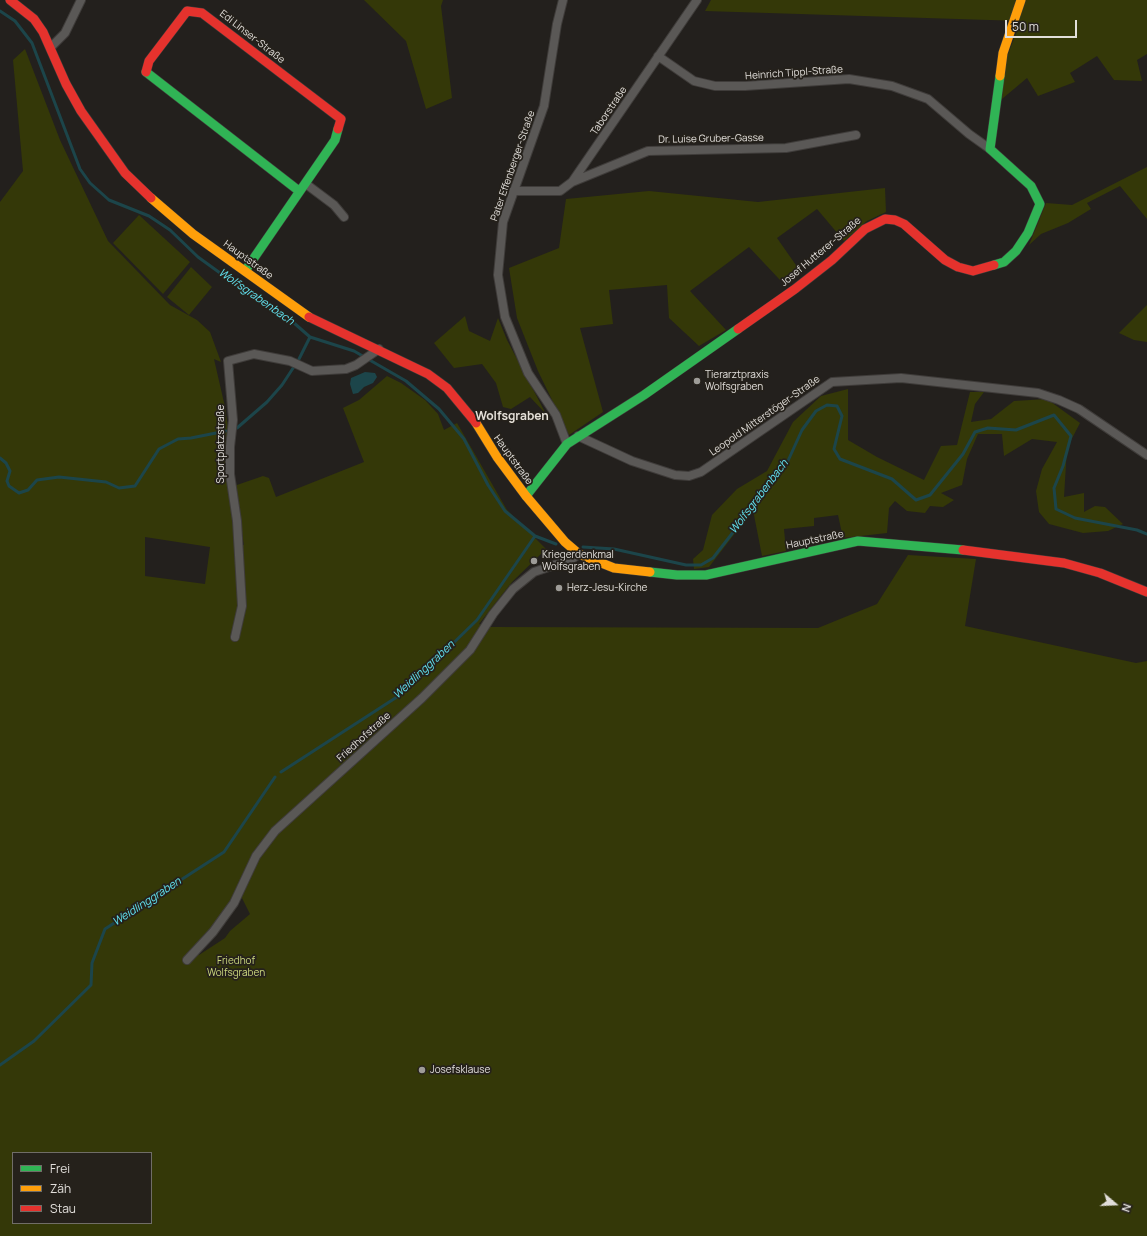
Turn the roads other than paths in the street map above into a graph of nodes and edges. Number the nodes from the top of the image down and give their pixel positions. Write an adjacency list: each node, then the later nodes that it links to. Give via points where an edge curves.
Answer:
1 (10, 0): 6 (street, Hauptstraße, via 34,19)
2 (82, 0): 6 (street, via 65,33)
3 (563, 0): 13 (street, Pater Effenberger-Straße, via 544,106)
4 (697, 0): 7 (street, Taborstraße)
5 (1021, 0): 9 (street, via 1003,53)
6 (51, 47): 15 (street, Hauptstraße, via 66,84 81,111 125,173 193,234)
7 (658, 56): 9 (street, Heinrich Tippl-Straße, via 694,81 714,86 849,78 892,86 928,99); 10 (street, Taborstraße)
8 (856, 135): 10 (street, Dr. Luise Gruber-Gasse, via 786,148 648,151)
9 (990, 149): 17 (street, Josef Hutterer-Straße, via 1031,186 1040,204 1028,233 1016,251 1004,262 973,271 958,267 945,260 904,224 885,219 874,223 795,289 644,395)
10 (572, 182): 13 (street, Taborstraße, via 560,191)
11 (306, 184): 12 (street, Edi Linser-Straße); 12 (street, Edi Linser-Straße, via 335,140 341,120 202,13 188,11 149,61 146,72); 14 (street, via 334,204)
12 (299, 191): 15 (street, Edi Linser-Straße)
13 (514, 191): 18 (street, Pater Effenberger-Straße, via 503,222 498,275 505,317 528,373 556,415)
14 (344, 217)
15 (245, 271): 16 (street, Hauptstraße, via 305,315)
16 (379, 349): 20 (street, Hauptstraße, via 428,374 447,388 472,417 493,452); 23 (street, Sportplatzstraße, via 346,369 312,371 290,361 254,354 228,361 233,420 230,474 237,521 242,606)
17 (578, 436): 18 (street, Josef Hutterer-Straße); 19 (street, Leopold Mitterstöger-Straße, via 632,461 675,475 689,476 701,472 832,382 901,378 1038,393 1079,409)
18 (567, 444): 20 (street, Josef Hutterer-Straße)
19 (1147, 455)
20 (526, 496): 21 (street, Hauptstraße, via 565,542)
21 (579, 554): 22 (street, Hauptstraße, via 614,568 677,575 706,575 858,541 903,544 1064,563 1100,573); 24 (street, Friedhofstraße, via 572,559 534,572 513,588 470,650 422,698 275,831 256,856 234,903 213,932)
22 (1147, 592)
23 (235, 638)
24 (187, 960)

